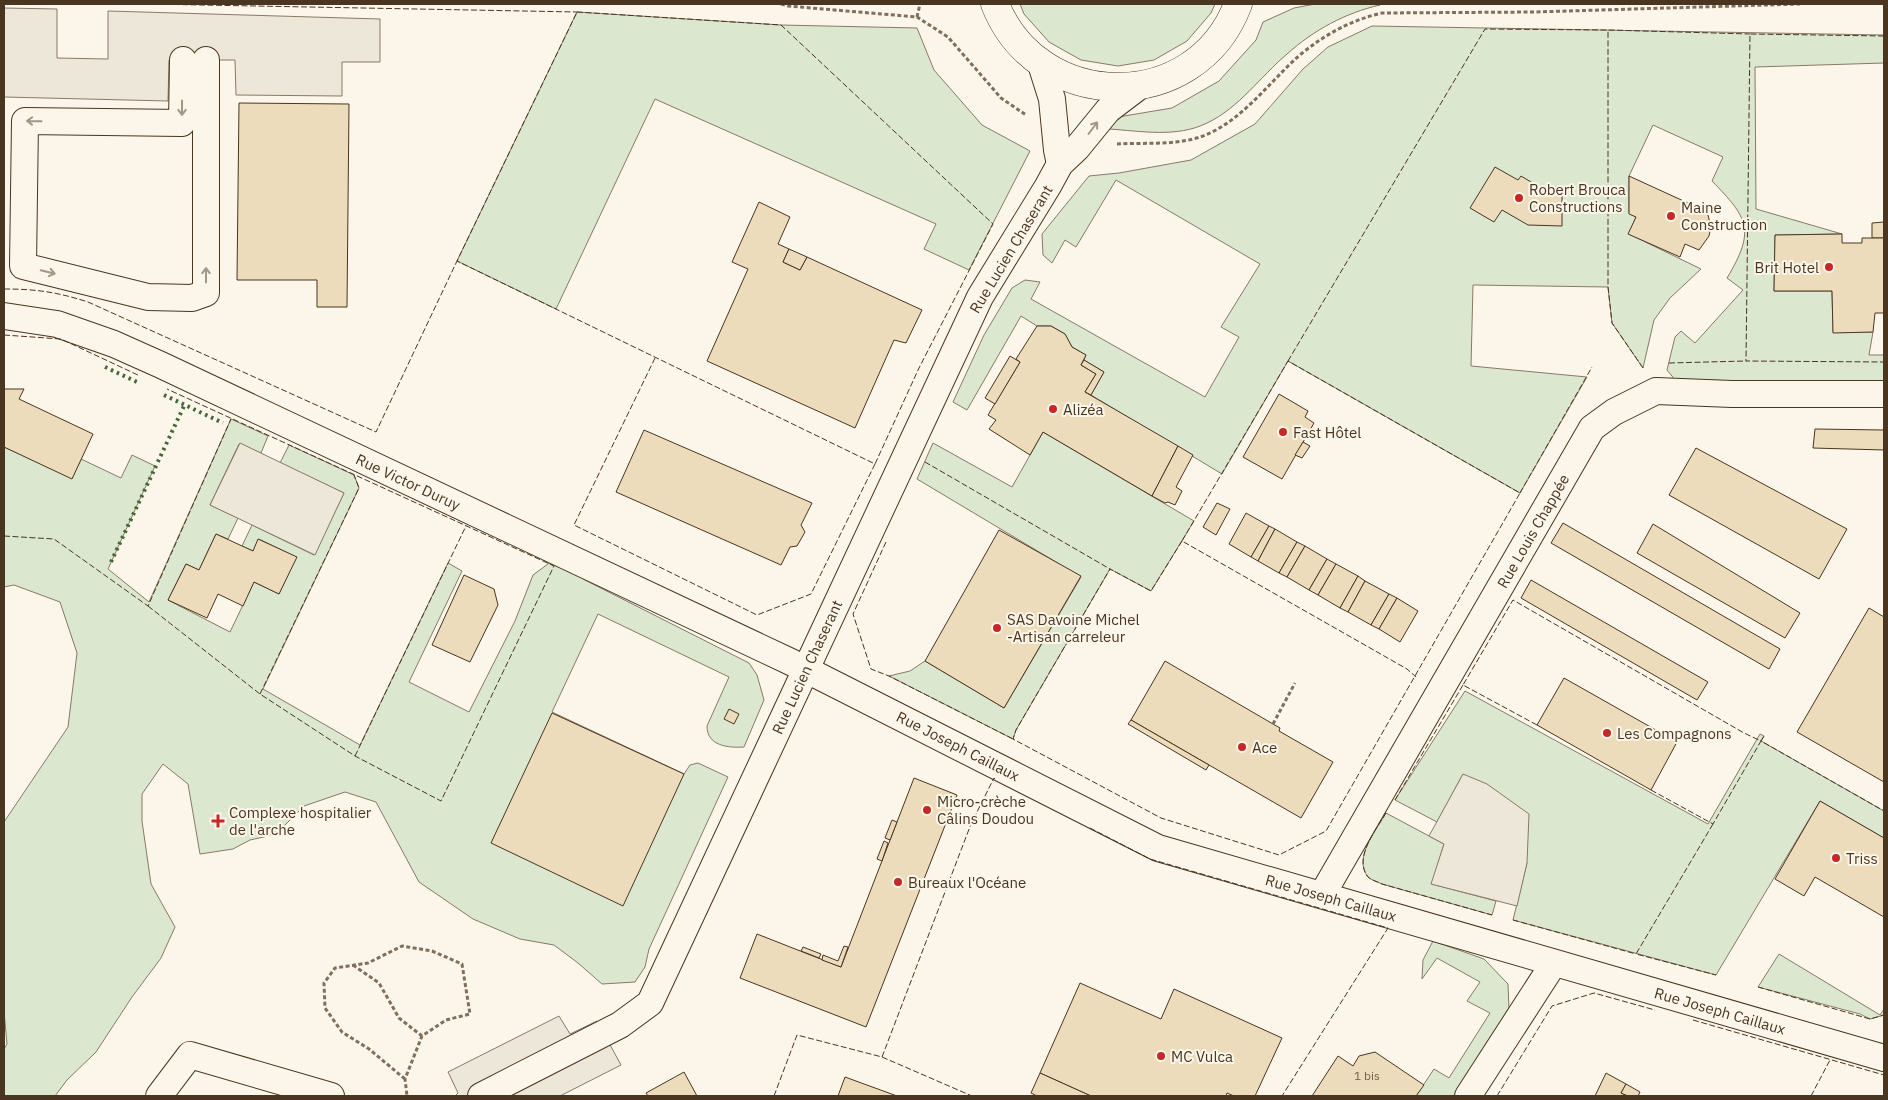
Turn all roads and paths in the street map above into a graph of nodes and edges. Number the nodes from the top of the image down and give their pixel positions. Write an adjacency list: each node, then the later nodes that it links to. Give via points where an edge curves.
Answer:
1 (781, 4): 7 (path)
2 (920, 4): 7 (path)
3 (995, 4): 9 (main road, via 1013,36)
4 (1256, 4): 6 (main road)
5 (1800, 4): 11 (path, via 1382,13 1346,24 1328,34 1300,55 1248,108 1212,133 1170,143)
6 (1234, 12): 10 (main road, via 1216,41 1198,59 1176,73)
7 (917, 17): 11 (path, via 948,37 1001,98)
8 (194, 60): 8 (street, one-way to 8, via 182,123 25,121 23,266 148,297 192,298 206,293)
9 (1041, 64): 10 (main road, via 1064,77 1089,85 1115,88); 11 (street)
10 (1141, 85): 11 (street, Rue Lucien Chaserant, one-way to 10)
11 (1064, 149): 14 (street, Rue Lucien Chaserant, via 1048,186 980,297)
12 (4, 316): 14 (street, Rue Victor Duruy, via 57,324 114,344)
13 (1884, 394): 17 (street, Rue Louis Chappée, via 1656,391 1614,412 1592,428)
14 (806, 669): 17 (street, Rue Joseph Caillaux, via 1158,848); 26 (street, Rue Lucien Chaserant, via 650,1003 620,1025)
15 (1295, 683): 16 (path)
16 (1273, 724)
17 (1322, 896): 18 (street, Rue Joseph Caillaux)
18 (1554, 963): 21 (street, Rue Joseph Caillaux); 27 (street)
19 (353, 965): 20 (path, via 379,983 399,1018); 20 (path, via 368,962 402,946 432,951 462,964 470,1014 446,1020); 22 (path, via 335,968 324,983 325,1008 342,1032 369,1049)
20 (422, 1036): 22 (path)
21 (1884, 1058)
22 (405, 1079): 25 (path)
23 (160, 1096): 24 (street, via 190,1056)
24 (331, 1096)
25 (407, 1096)
26 (482, 1096)
27 (1468, 1096)

